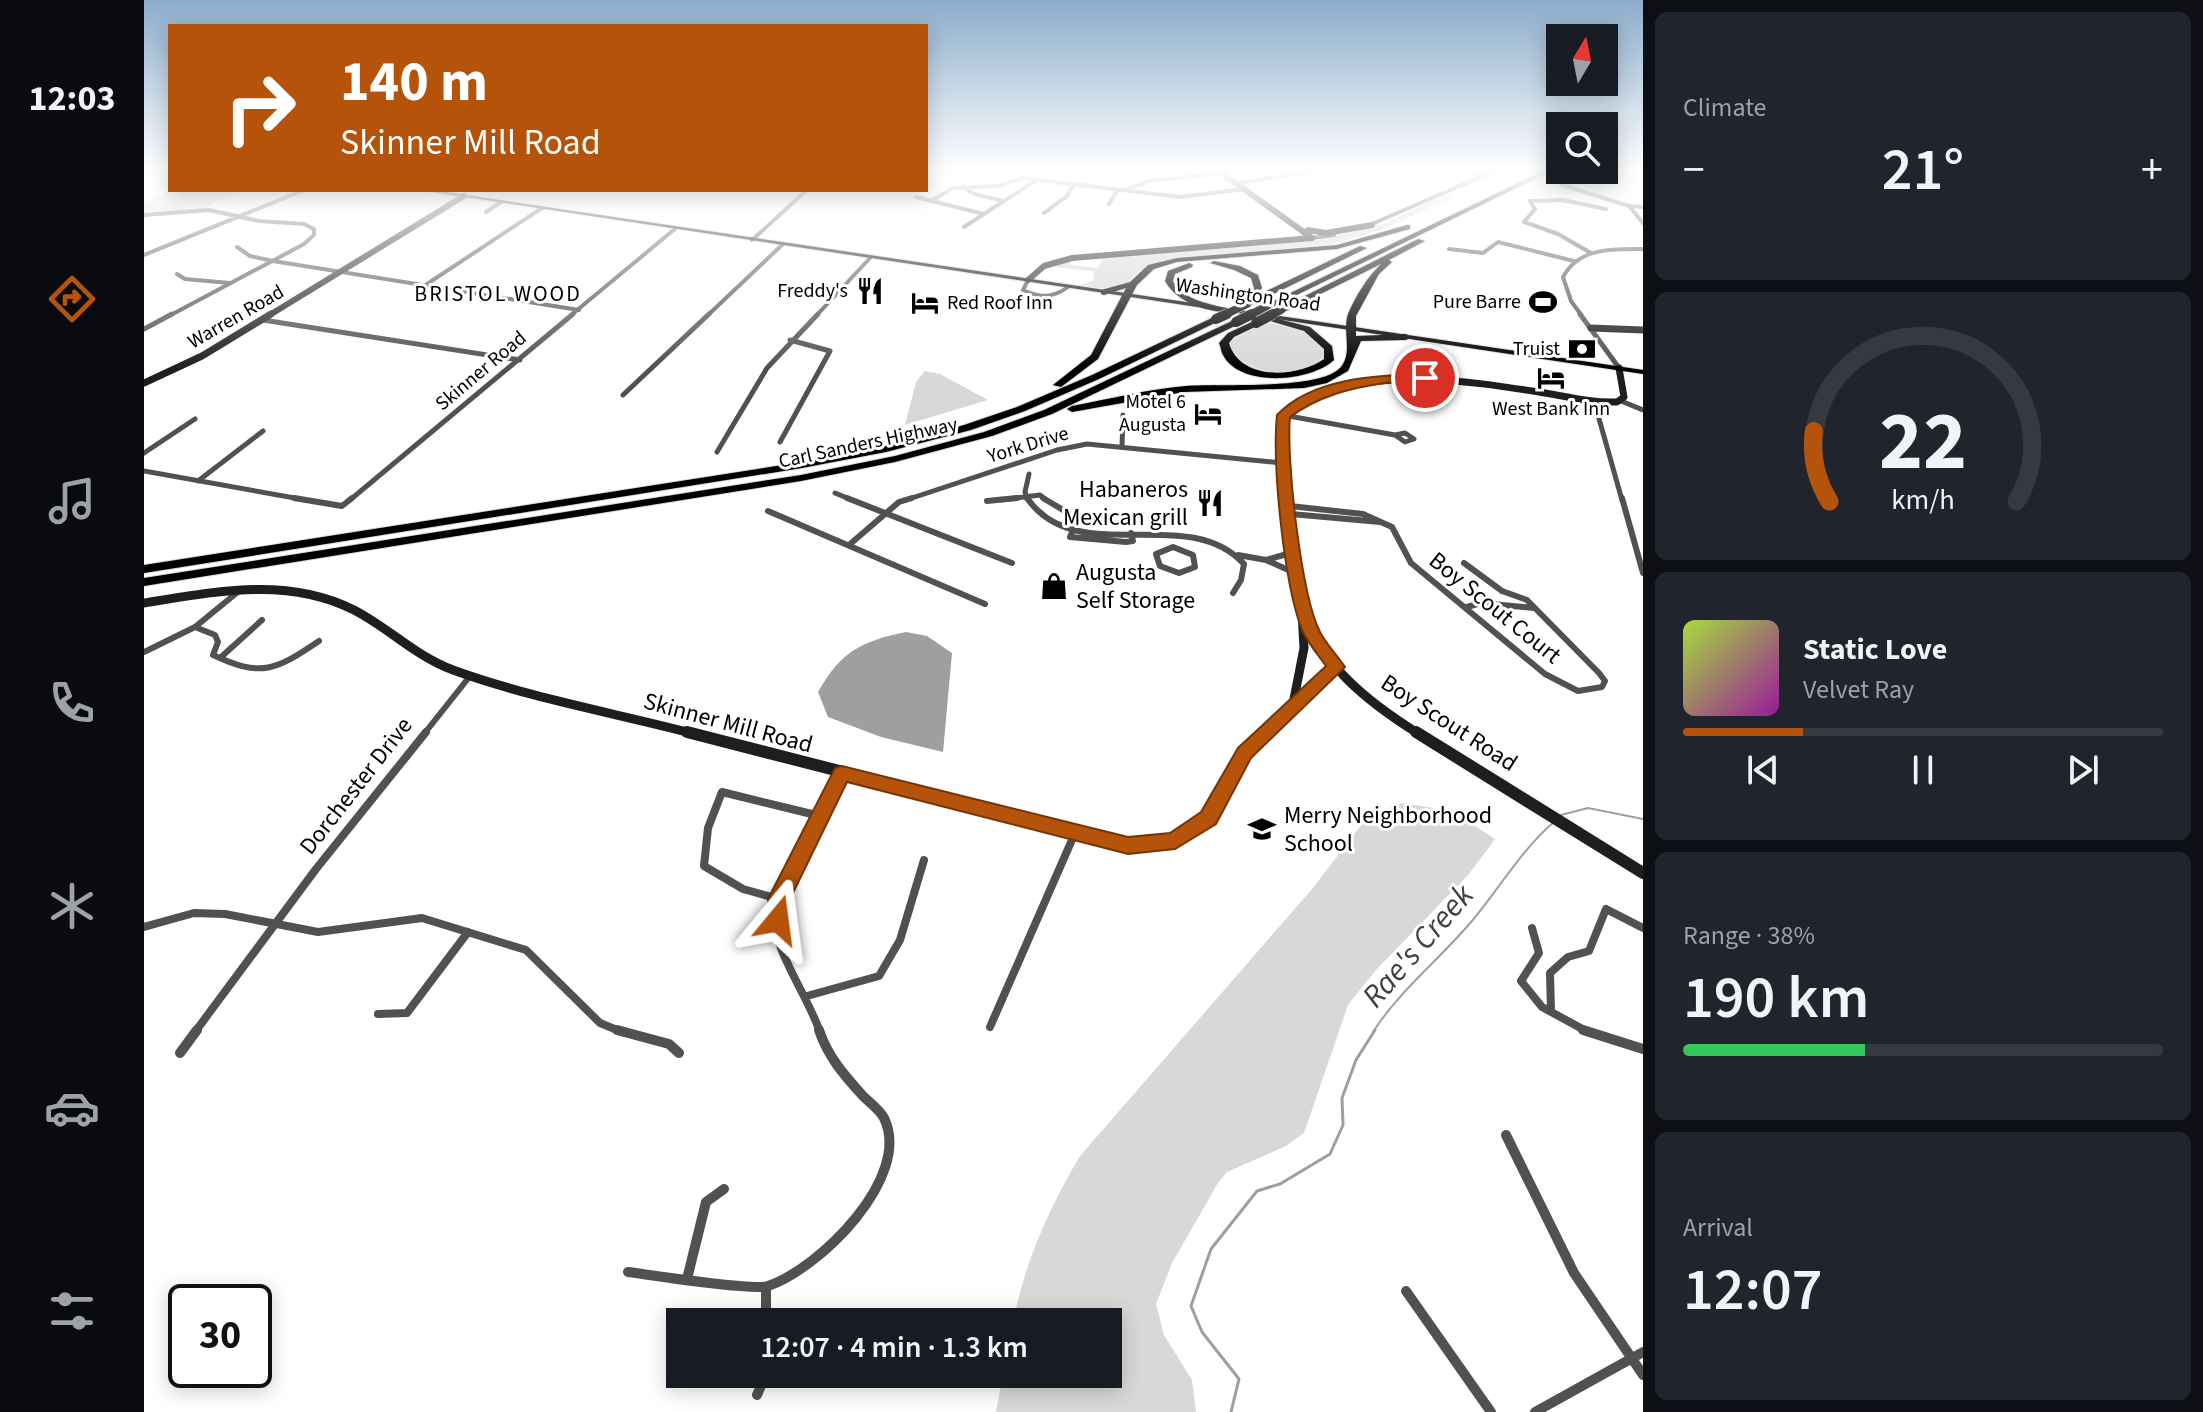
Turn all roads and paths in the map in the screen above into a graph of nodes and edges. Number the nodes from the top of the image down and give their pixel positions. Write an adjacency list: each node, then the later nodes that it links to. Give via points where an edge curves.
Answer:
1 (189, 237): 22 (street)
2 (311, 237): 30 (street)
3 (399, 237): 32 (street, Warren Road)
4 (498, 237): 36 (street)
5 (665, 237): 42 (street, Skinner Road)
6 (732, 237): 17 (main road, Washington Road)
7 (755, 237): 17 (street)
8 (1295, 237): 16 (street)
9 (1317, 237): 15 (street)
10 (1372, 237): 37 (highway, via 1337,247 1163,263 1140,274)
11 (1386, 237): 41 (highway, Carl Sanders Highway)
12 (1411, 237): 64 (highway, Carl Sanders Highway, bridge, via 1069,403)
13 (1430, 237): 24 (highway)
14 (1562, 237): 26 (street, via 1571,247)
15 (1312, 238): 16 (street); 20 (street)
16 (1291, 239): 20 (street)
17 (752, 240): 18 (main road, Washington Road)
18 (783, 244): 29 (main road, Washington Road); 57 (street)
19 (144, 246): 22 (street)
20 (1235, 246): 34 (street, via 1070,258 1044,266)
21 (237, 247): 30 (street)
22 (158, 248): 27 (street)
23 (1449, 249): 31 (street, via 1483,253 1498,242)
24 (1404, 250): 44 (highway, bridge); 48 (highway, via 1376,273 1352,316)
25 (1643, 250): 26 (street); 28 (street)
26 (1591, 253): 28 (street)
27 (144, 255)
28 (1585, 257): 31 (street)
29 (870, 258): 34 (main road, Washington Road); 51 (street)
30 (273, 261): 32 (street); 35 (street)
31 (1574, 261): 46 (street, via 1566,268 1564,288)
32 (344, 272): 36 (street); 45 (street, Warren Road)
33 (177, 274): 35 (street)
34 (1028, 280): 38 (main road, Washington Road); 38 (street, via 1023,290 1033,295 1056,296)
35 (232, 283): 47 (street)
36 (427, 284): 42 (street)
37 (1133, 284): 39 (highway); 40 (highway)
38 (1068, 287): 39 (main road, Washington Road)
39 (1104, 292): 40 (main road, Washington Road)
40 (1128, 296): 43 (main road, Washington Road); 71 (highway, via 1095,357 1063,383 991,413)
41 (1244, 303): 43 (highway, Carl Sanders Highway, bridge); 43 (highway, via 1258,284 1242,270 1201,263 1171,273 1169,284 1179,295)
42 (579, 310): 52 (street, Skinner Road)
43 (1219, 315): 44 (main road, Washington Road); 71 (highway, Carl Sanders Highway, via 1020,410)
44 (1258, 319): 44 (highway, via 1314,333 1329,348 1329,360 1311,372 1289,376 1240,365 1227,356 1224,343); 48 (main road, Washington Road)
45 (263, 320): 52 (street); 56 (street, Warren Road)
46 (1591, 328): 49 (street); 54 (street)
47 (144, 329)
48 (1351, 329): 50 (main road, Washington Road); 53 (highway)
49 (1643, 330)
50 (1406, 337): 53 (highway, via 1358,338); 54 (main road, Washington Road)
51 (790, 340): 67 (street, via 830,351); 69 (street)
52 (520, 360): 75 (street, Skinner Road, via 342,506)
53 (1349, 365): 64 (highway, via 1311,384 1168,391 1097,403)
54 (1619, 368): 55 (main road, Washington Road); 59 (street, via 1625,394)
55 (1643, 372)
56 (144, 383)
57 (623, 395)
58 (1594, 401): 59 (street); 62 (street, via 1456,380 1405,378 1332,390); 94 (street)
59 (1621, 401): 60 (street)
60 (1643, 410)
61 (1123, 415): 68 (street)
62 (1283, 415): 66 (street); 72 (street, Boy Scout Road)
63 (195, 419): 70 (street)
64 (1006, 428): 96 (highway, Carl Sanders Highway, via 834,472)
65 (263, 431): 75 (street)
66 (1395, 435)
67 (780, 442)
68 (1122, 447): 72 (street, York Drive); 81 (street, York Drive, via 1087,444 1057,450 899,502)
69 (717, 452)
70 (144, 453)
71 (855, 456): 93 (highway, Carl Sanders Highway)
72 (1283, 463): 79 (street, Boy Scout Road)
73 (144, 471): 75 (street)
74 (1029, 474): 77 (street)
75 (197, 481)
76 (835, 493): 81 (street)
77 (1026, 496): 78 (street); 82 (street, via 1046,515); 82 (street, via 1040,495 1078,519)
78 (987, 501)
79 (1290, 510): 88 (street, Boy Scout Road); 102 (street, Boy Scout Court, via 1363,514 1384,522 1397,532 1411,563)
80 (768, 511): 85 (street)
81 (885, 514): 85 (street, York Drive); 91 (street)
82 (1075, 529): 83 (street, via 1094,534)
83 (1164, 533): 84 (street); 86 (street)
84 (1188, 535): 87 (street); 89 (street)
85 (849, 545): 101 (street)
86 (1166, 548): 87 (street); 87 (street, via 1156,554 1156,561 1179,573 1196,565)
87 (1183, 549)
88 (1296, 550): 90 (street); 95 (street, Boy Scout Road)
89 (1236, 554): 90 (street); 98 (street, via 1244,561 1244,573)
90 (1266, 560): 95 (street)
91 (1012, 563)
92 (1464, 563): 103 (street, Boy Scout Court)
93 (144, 569)
94 (1643, 573)
95 (1299, 578): 99 (street, Boy Scout Road)
96 (144, 582)
97 (241, 589): 100 (street, Skinner Mill Road); 105 (street); 110 (street, Skinner Mill Road, via 320,595 370,619 410,650)
98 (1233, 593)
99 (1301, 602): 109 (street, Boy Scout Road, via 1312,633); 111 (street, via 1304,648)
100 (144, 603)
101 (985, 604)
102 (1467, 607): 103 (street, via 1481,603); 103 (street, Boy Scout Court, via 1560,684 1578,691 1602,687 1605,681 1599,673)
103 (1536, 608)
104 (262, 620): 108 (street)
105 (195, 627): 107 (street); 108 (street, via 215,635 213,655)
106 (319, 641): 108 (street, via 271,671)
107 (144, 652)
108 (220, 658)
109 (1336, 667): 111 (street, Skinner Mill Road); 116 (street, Boy Scout Road, via 1379,709)
110 (470, 676): 112 (street, Skinner Mill Road); 118 (street, Dorchester Drive, via 316,869)
111 (1293, 704): 114 (street, Skinner Mill Road, via 1235,765 1208,818 1175,841 1128,845)
112 (842, 773): 113 (street); 114 (street, Skinner Mill Road)
113 (820, 816): 117 (street); 117 (street, via 722,792 710,814 704,866 743,889)
114 (1075, 833): 126 (street)
115 (924, 860): 123 (street, via 900,940 879,976)
116 (1643, 873)
117 (779, 899): 123 (street, via 777,940)
118 (278, 925): 119 (street, via 211,910 166,917); 122 (street, via 321,932 405,917); 128 (street, Dorchester Drive)
119 (144, 927)
120 (1532, 928): 124 (street, via 1539,953 1521,981 1528,995)
121 (1643, 928): 124 (street, via 1606,909 1589,951 1568,957 1550,973)
122 (468, 932): 125 (street, via 407,1013); 129 (street, via 526,950 600,1023 669,1044)
123 (807, 996): 134 (street, via 839,1070 884,1118 889,1147 883,1177 863,1209 814,1262)
124 (1551, 1011): 127 (street, via 1607,1039)
125 (378, 1014)
126 (990, 1027)
127 (1643, 1049)
128 (180, 1053)
129 (679, 1053)
130 (1506, 1135): 138 (street, via 1574,1273)
131 (724, 1189): 133 (street, via 706,1202)
132 (628, 1272): 133 (street)
133 (687, 1279): 134 (street)
134 (766, 1287): 136 (street)
135 (1406, 1291): 142 (street)
136 (766, 1308)
137 (1643, 1352): 138 (street)
138 (1629, 1358): 139 (street); 143 (street)
139 (1643, 1375)
140 (760, 1388): 141 (street)
141 (757, 1395)
142 (1491, 1412)
143 (1535, 1412)

